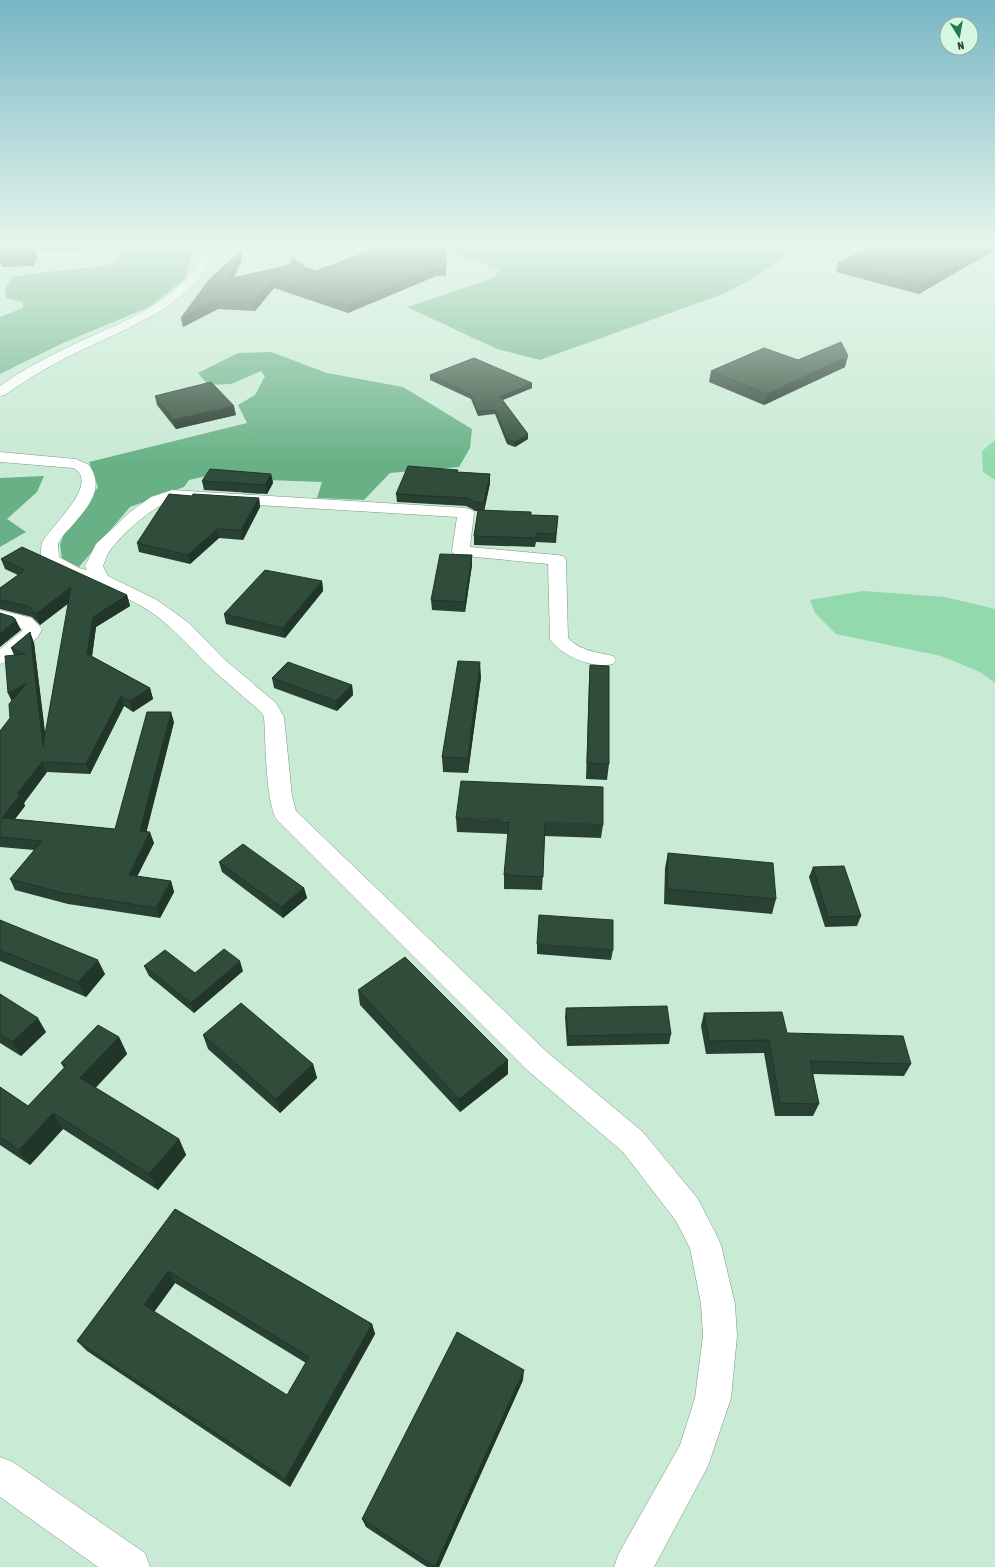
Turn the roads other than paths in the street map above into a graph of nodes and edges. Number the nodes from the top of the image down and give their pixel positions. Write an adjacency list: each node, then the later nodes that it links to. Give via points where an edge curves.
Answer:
1 (141, 316): 2 (street, via 55,358)
2 (0, 392)
3 (0, 457): 4 (street, via 76,464 84,468 89,480 87,493 50,544 50,559 73,572)
4 (101, 578): 7 (street, via 94,566 102,548 136,515 157,500 172,495 466,513 461,551 557,560 559,638 566,648 578,654); 10 (street, via 150,604 182,627 217,663 269,708 274,717 285,814 537,1061 633,1142 687,1210 705,1245 718,1304 720,1336 713,1398 695,1453)
5 (1, 615): 6 (street, via 25,622 33,629 31,634)
6 (0, 658)
7 (606, 660)
8 (0, 1475): 9 (street)
9 (131, 1567)
10 (633, 1567)

